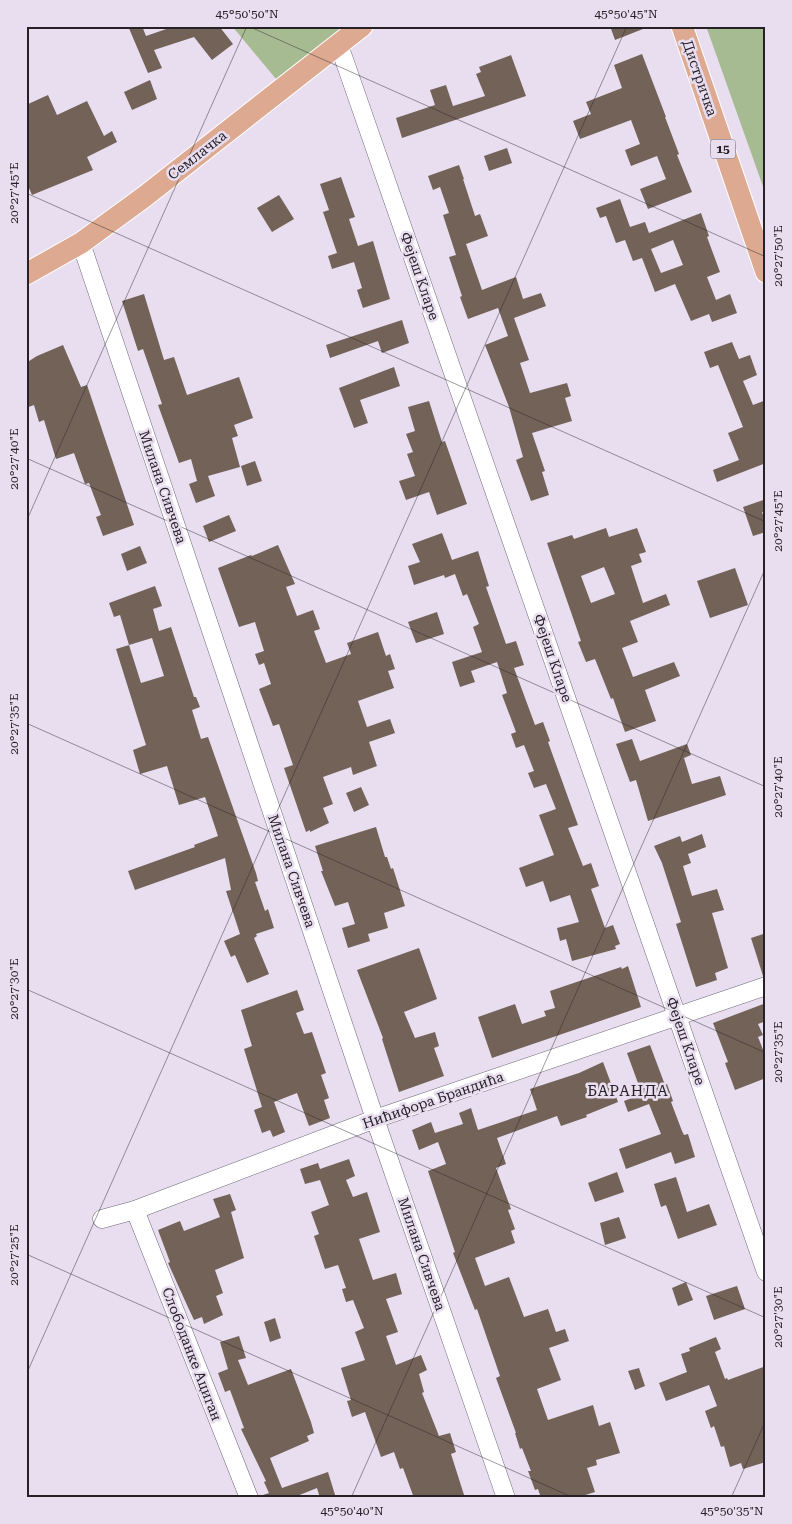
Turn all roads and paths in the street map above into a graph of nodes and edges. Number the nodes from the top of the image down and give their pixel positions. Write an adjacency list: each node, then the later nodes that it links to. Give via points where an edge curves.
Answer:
1 (362, 26): 3 (main road, Семлачка)
2 (682, 26): 5 (main road, Дистричка / 15)
3 (339, 45): 4 (main road, Семлачка); 8 (street, Фејеш Кларе)
4 (81, 243): 6 (main road, Семлачка); 9 (street, Милана Сивчева)
5 (766, 272)
6 (26, 274)
7 (766, 986): 8 (street, Нићифора Брандића)
8 (677, 1016): 9 (street, Нићифора Брандића); 12 (street, Фејеш Кларе)
9 (375, 1119): 10 (street, Нићифора Брандића); 14 (street, Милана Сивчева)
10 (135, 1210): 11 (street, Нићифора Брандића); 13 (street, Слободанке Ациган)
11 (102, 1219)
12 (766, 1272)
13 (249, 1498)
14 (506, 1498)

